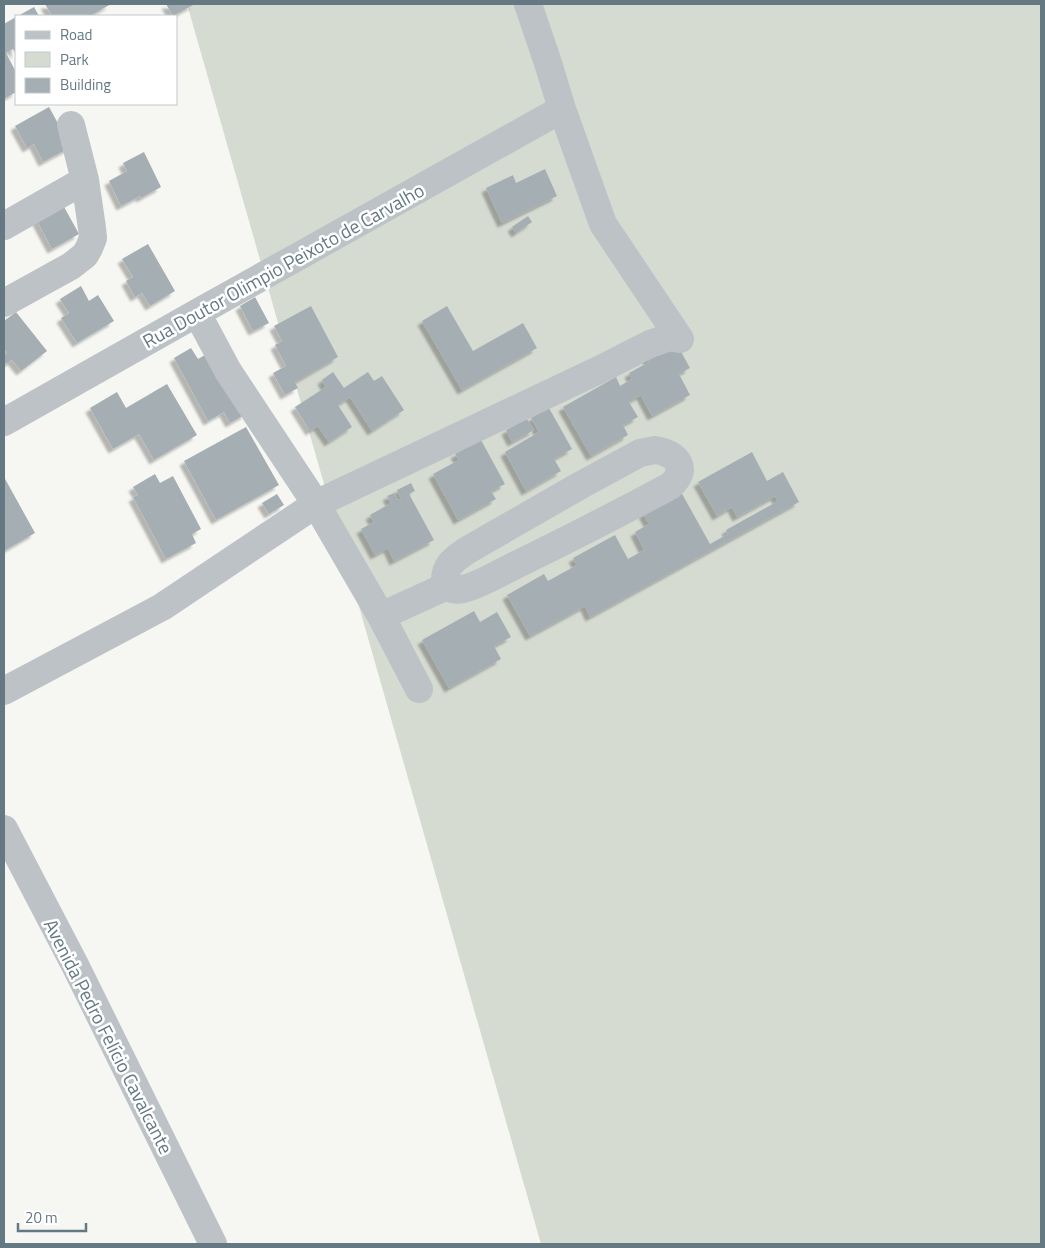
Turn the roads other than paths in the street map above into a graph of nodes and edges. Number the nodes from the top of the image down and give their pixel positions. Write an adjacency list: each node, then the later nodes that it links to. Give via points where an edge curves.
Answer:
1 (528, 4): 2 (street)
2 (562, 109): 7 (street, Rua Doutor Olimpio Peixoto de Carvalho); 9 (street, via 604,224 680,339 670,338 650,344)
3 (71, 125): 4 (street)
4 (85, 180): 5 (street); 6 (street, via 93,238 85,255)
5 (4, 226)
6 (4, 303)
7 (197, 313): 8 (street, Rua Doutor Olimpio Peixoto de Carvalho); 9 (street, via 228,371)
8 (4, 422)
9 (316, 504): 11 (street); 13 (street, via 162,607)
10 (447, 586): 10 (street, via 456,590 470,587 639,503 675,482 679,477 679,463 666,451 640,453 458,556 447,571); 11 (street)
11 (381, 616): 12 (street)
12 (419, 689)
13 (4, 690)
14 (4, 830): 15 (street, Avenida Pedro Felício Cavalcante, via 75,965)
15 (213, 1244)

